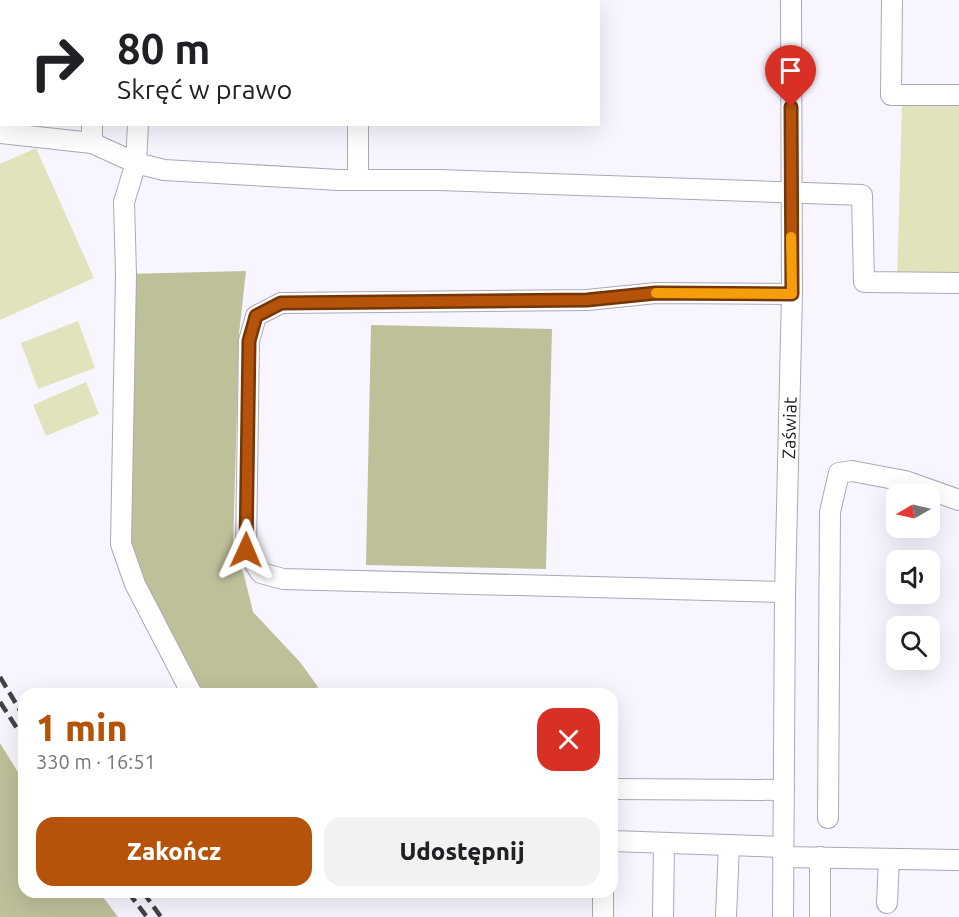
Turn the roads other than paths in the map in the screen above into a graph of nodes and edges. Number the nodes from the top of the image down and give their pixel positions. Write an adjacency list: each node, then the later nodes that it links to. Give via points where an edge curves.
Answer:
1 (791, 0): 10 (street, Zaświat)
2 (892, 0): 3 (street, via 891,95)
3 (959, 94)
4 (138, 126): 8 (street)
5 (358, 126): 9 (street)
6 (0, 134): 7 (street)
7 (92, 134): 8 (street)
8 (136, 163): 9 (street, via 164,170); 15 (street, via 124,202 121,544 135,584)
9 (358, 180): 10 (street)
10 (791, 193): 11 (street, via 862,195 864,282); 12 (street, Zaświat)
11 (959, 283)
12 (792, 294): 14 (street, Zaświat); 14 (street, via 656,293 587,300 281,303 256,316 249,341 246,550 261,573 283,579)
13 (959, 500): 18 (street, via 905,481 852,471 839,473 830,512)
14 (785, 592): 17 (street, Zaświat)
15 (189, 688)
16 (618, 789): 17 (street)
17 (784, 790): 22 (street, Zaświat)
18 (828, 818)
19 (618, 841): 20 (street)
20 (664, 843): 21 (street); 29 (street)
21 (729, 845): 22 (street); 30 (street)
22 (783, 852): 23 (street); 31 (street, Zaświat)
23 (820, 857): 24 (street); 32 (street)
24 (889, 859): 25 (street); 27 (street)
25 (959, 860)
26 (603, 898): 28 (street)
27 (887, 903)
28 (603, 917)
29 (663, 917)
30 (726, 917)
31 (783, 917)
32 (820, 917)

